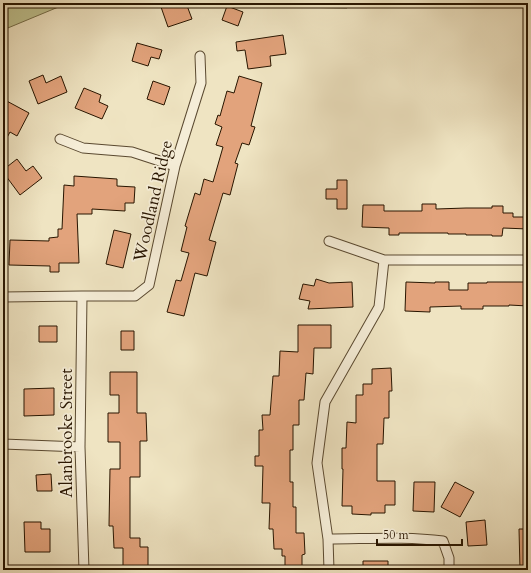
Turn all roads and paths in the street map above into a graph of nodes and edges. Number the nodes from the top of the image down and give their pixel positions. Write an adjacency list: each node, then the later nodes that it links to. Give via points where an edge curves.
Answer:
1 (200, 56): 3 (street, Woodland Ridge, via 201,83)
2 (60, 139): 3 (street, via 83,148 132,152)
3 (175, 166): 7 (street, Woodland Ridge, via 149,286 135,296)
4 (329, 241): 5 (street)
5 (384, 260): 6 (street); 11 (street, via 379,307 325,402 317,463)
6 (528, 260)
7 (82, 296): 8 (street, Woodland Ridge); 10 (street, Alanbrooke Street)
8 (3, 297)
9 (3, 444): 10 (street)
10 (80, 446): 12 (street, Alanbrooke Street)
11 (328, 539): 13 (street); 14 (street, via 392,538 443,541 449,558)
12 (84, 570)
13 (328, 570)
14 (449, 570)

